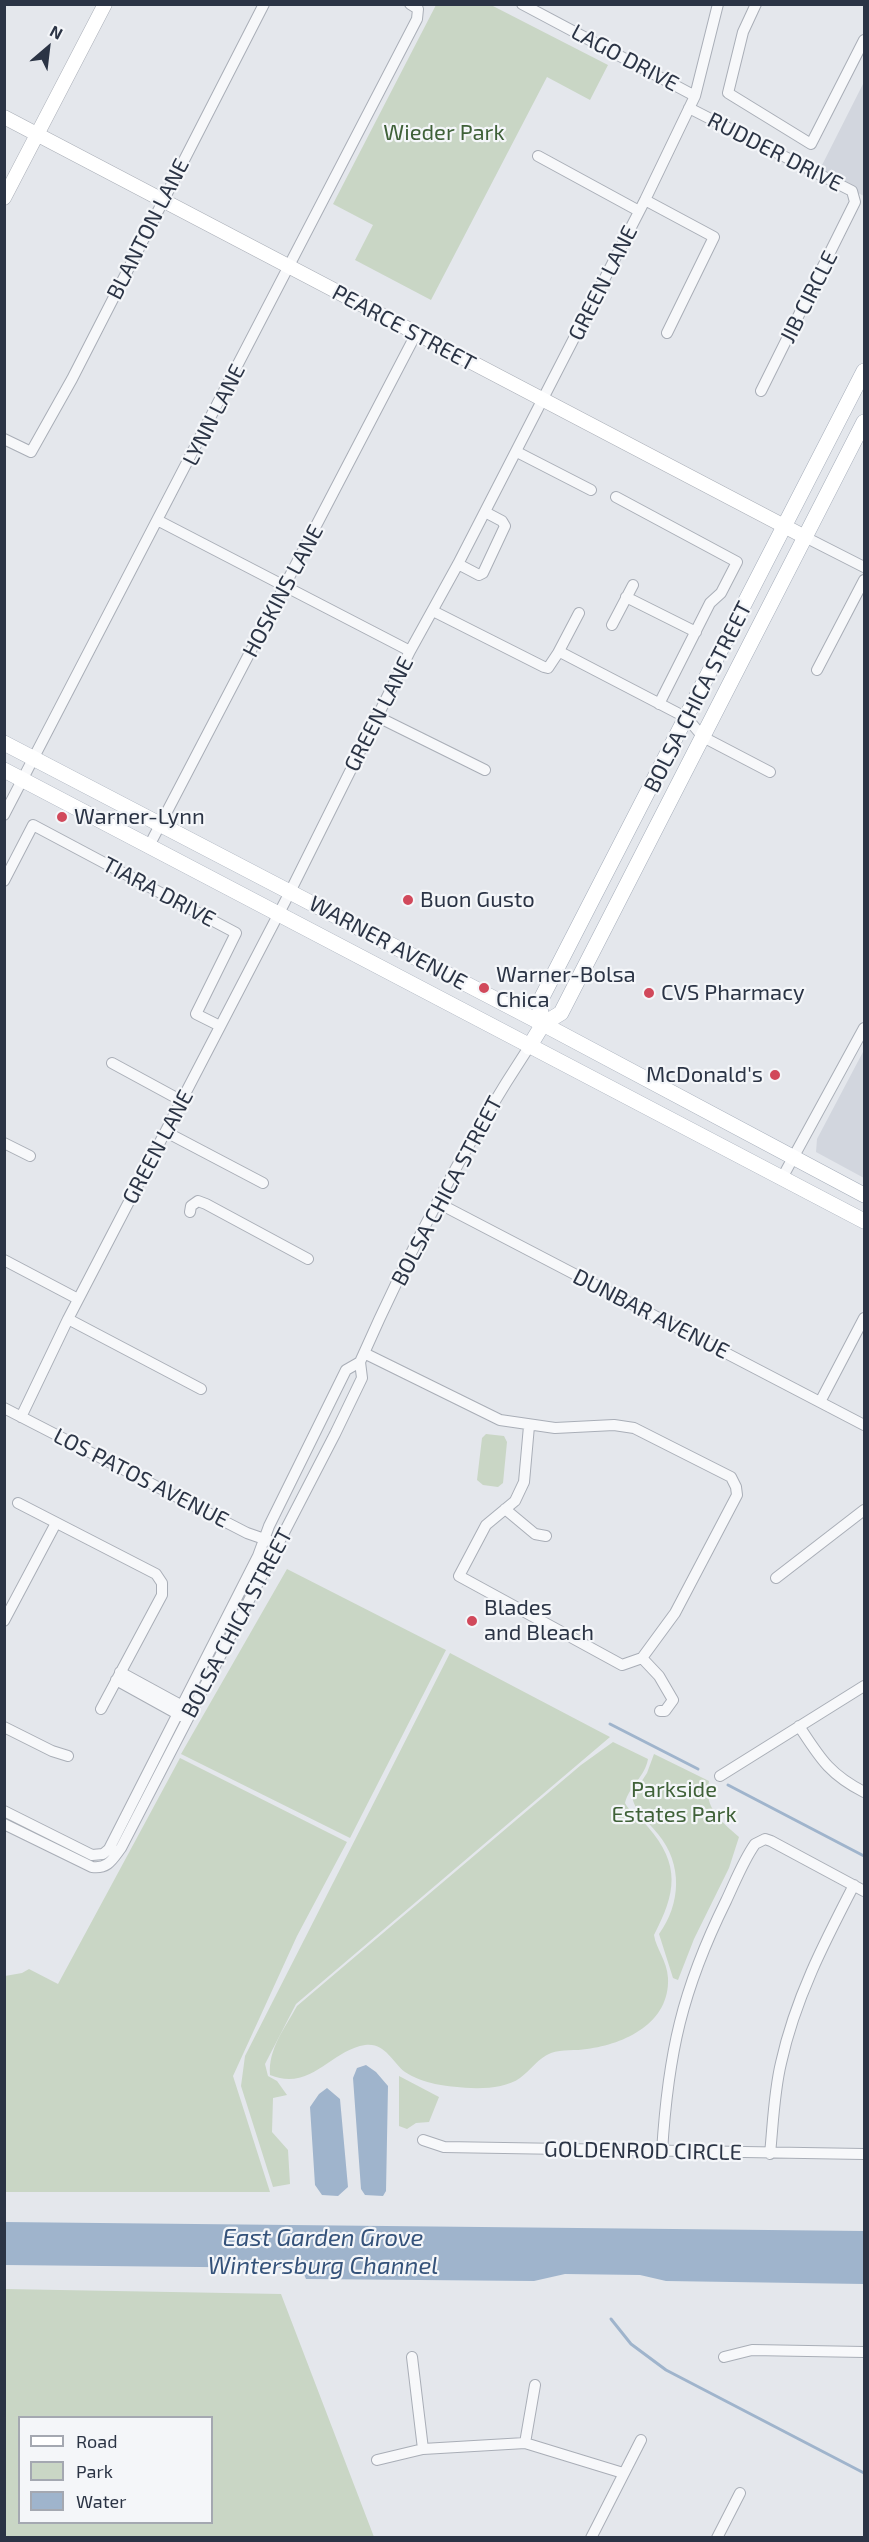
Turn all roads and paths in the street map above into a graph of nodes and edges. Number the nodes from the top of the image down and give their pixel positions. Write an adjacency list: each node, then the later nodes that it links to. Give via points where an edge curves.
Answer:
1 (105, 4): 11 (street)
2 (264, 4): 15 (street, BLANTON LANE)
3 (410, 4): 18 (street, LYNN LANE, via 420,14)
4 (522, 4): 8 (street, LAGO DRIVE)
5 (718, 4): 8 (street, GREEN LANE)
6 (756, 4): 7 (street, via 743,32 728,93 812,144)
7 (864, 40)
8 (695, 96): 9 (street, GREEN LANE)
9 (689, 108): 14 (street, GREEN LANE); 16 (street, RUDDER DRIVE, via 852,192)
10 (4, 117): 11 (street, PEARCE STREET)
11 (37, 134): 13 (street); 15 (street, PEARCE STREET)
12 (538, 156): 17 (street)
13 (4, 198)
14 (645, 200): 17 (street, GREEN LANE); 19 (street, via 714,237)
15 (162, 201): 18 (street, PEARCE STREET); 25 (street, BLANTON LANE, via 31,452)
16 (855, 202): 22 (street, JIB CIRCLE)
17 (639, 211): 23 (street, GREEN LANE)
18 (290, 268): 20 (street, PEARCE STREET); 30 (street, LYNN LANE)
19 (667, 333)
20 (416, 334): 23 (street, PEARCE STREET); 37 (street, HOSKINS LANE)
21 (864, 370): 31 (main road, BOLSA CHICA STREET)
22 (761, 391)
23 (543, 401): 26 (street, GREEN LANE); 31 (street, PEARCE STREET)
24 (864, 422): 32 (main road, BOLSA CHICA STREET)
25 (4, 439)
26 (517, 452): 27 (street); 29 (street, GREEN LANE)
27 (591, 490)
28 (616, 497): 42 (street, via 736,560)
29 (485, 512): 33 (street, GREEN LANE); 33 (street, via 506,526 483,573)
30 (159, 521): 37 (street); 51 (street, LYNN LANE)
31 (784, 527): 32 (street, PEARCE STREET); 48 (main road, BOLSA CHICA STREET)
32 (805, 537): 34 (street); 49 (main road, BOLSA CHICA STREET)
33 (458, 564): 39 (street, GREEN LANE)
34 (864, 567)
35 (864, 580): 45 (street)
36 (633, 585): 38 (street)
37 (285, 586): 43 (street); 57 (street, HOSKINS LANE)
38 (627, 597): 41 (street); 42 (street)
39 (433, 611): 43 (street, GREEN LANE); 44 (street, via 544,667 551,666)
40 (579, 612): 44 (street)
41 (612, 625)
42 (696, 632): 46 (street)
43 (411, 651): 47 (street, GREEN LANE)
44 (558, 652): 46 (street)
45 (817, 670)
46 (659, 704): 48 (street)
47 (378, 717): 53 (street); 62 (street, GREEN LANE)
48 (687, 718): 49 (street); 58 (main road, BOLSA CHICA STREET)
49 (704, 737): 54 (street); 60 (main road, BOLSA CHICA STREET)
50 (4, 743): 51 (main road, WARNER AVENUE)
51 (33, 758): 55 (street, LYNN LANE); 57 (main road, WARNER AVENUE)
52 (4, 770): 55 (main road, WARNER AVENUE)
53 (485, 770)
54 (770, 772)
55 (22, 779): 56 (street, LYNN LANE); 59 (main road, WARNER AVENUE)
56 (4, 814)
57 (161, 824): 59 (street, HOSKINS LANE); 62 (main road, WARNER AVENUE)
58 (626, 838): 60 (main road); 64 (main road, BOLSA CHICA STREET, via 539,1003)
59 (149, 846): 63 (main road, WARNER AVENUE)
60 (646, 849): 64 (main road, BOLSA CHICA STREET, via 561,1013)
61 (4, 881): 65 (street, TIARA DRIVE, via 33,825 236,933 196,1014)
62 (290, 891): 63 (street, GREEN LANE); 64 (main road, WARNER AVENUE)
63 (278, 913): 65 (street, GREEN LANE); 67 (main road, WARNER AVENUE)
64 (543, 1024): 67 (main road, BOLSA CHICA STREET); 73 (main road, WARNER AVENUE)
65 (220, 1026): 69 (street, GREEN LANE)
66 (864, 1028): 73 (street)
67 (530, 1047): 74 (main road, WARNER AVENUE); 77 (street, BOLSA CHICA STREET, via 498,1095)
68 (112, 1063): 69 (street)
69 (182, 1101): 70 (street, GREEN LANE)
70 (166, 1132): 75 (street); 82 (street, GREEN LANE)
71 (4, 1143): 72 (street)
72 (30, 1156)
73 (794, 1159): 74 (street); 76 (main road, WARNER AVENUE)
74 (782, 1178): 79 (main road, WARNER AVENUE)
75 (263, 1183)
76 (864, 1195)
77 (438, 1203): 85 (street, BOLSA CHICA STREET); 87 (street, DUNBAR AVENUE)
78 (190, 1212): 80 (street, via 198,1201 206,1204)
79 (864, 1221)
80 (308, 1259)
81 (4, 1260): 82 (street)
82 (78, 1299): 84 (street, GREEN LANE)
83 (864, 1318): 87 (street)
84 (68, 1319): 86 (street); 89 (street, GREEN LANE)
85 (362, 1357): 91 (street, via 500,1420); 97 (street, BOLSA CHICA STREET, via 346,1370); 98 (street, BOLSA CHICA STREET, via 362,1378)
86 (201, 1389)
87 (820, 1402): 90 (street, DUNBAR AVENUE)
88 (4, 1408): 89 (street, LOS PATOS AVENUE)
89 (21, 1417): 97 (street, LOS PATOS AVENUE)
90 (864, 1425)
91 (529, 1426): 93 (street, via 524,1482 515,1501); 101 (street, via 634,1428 726,1473 734,1482 737,1495 675,1613)
92 (18, 1503): 95 (street)
93 (505, 1509): 96 (street, via 535,1534); 101 (street, via 486,1525 459,1576 622,1665)
94 (864, 1510): 99 (street)
95 (56, 1524): 100 (street); 102 (street, via 156,1574 162,1583 162,1595)
96 (546, 1536)
97 (264, 1539): 98 (street, LOS PATOS AVENUE); 106 (street, BOLSA CHICA STREET)
98 (279, 1543): 106 (street, BOLSA CHICA STREET)
99 (776, 1578)
100 (4, 1621)
101 (642, 1658): 105 (street, via 673,1700 665,1711)
102 (118, 1676): 104 (street); 106 (street)
103 (864, 1686): 107 (street)
104 (101, 1709)
105 (660, 1711)
106 (184, 1712): 112 (street, BOLSA CHICA STREET, via 104,1854 85,1852); 113 (street, BOLSA CHICA STREET, via 121,1848 109,1864 92,1867)
107 (799, 1726): 110 (street); 111 (street, via 825,1765)
108 (4, 1727): 109 (street)
109 (68, 1756)
110 (720, 1776)
111 (864, 1792)
112 (4, 1812)
113 (4, 1824)
114 (854, 1885): 115 (street); 117 (street, via 776,1843 760,1840 749,1852 708,1936 686,1994 666,2091); 118 (street, via 793,2016 780,2064)
115 (864, 1891)
116 (423, 2140): 117 (street, GOLDENROD CIRCLE, via 444,2147)
117 (662, 2152): 118 (street, GOLDENROD CIRCLE)
118 (770, 2154): 119 (street, GOLDENROD CIRCLE)
119 (864, 2154)
120 (864, 2352): 122 (street, via 752,2350)
121 (412, 2357): 126 (street)
122 (723, 2357)
123 (535, 2385): 125 (street)
124 (641, 2440): 128 (street)
125 (525, 2444): 126 (street); 128 (street)
126 (423, 2449): 127 (street)
127 (378, 2460)
128 (623, 2473): 130 (street)
129 (740, 2493): 131 (street)
130 (591, 2538)
131 (717, 2538)

